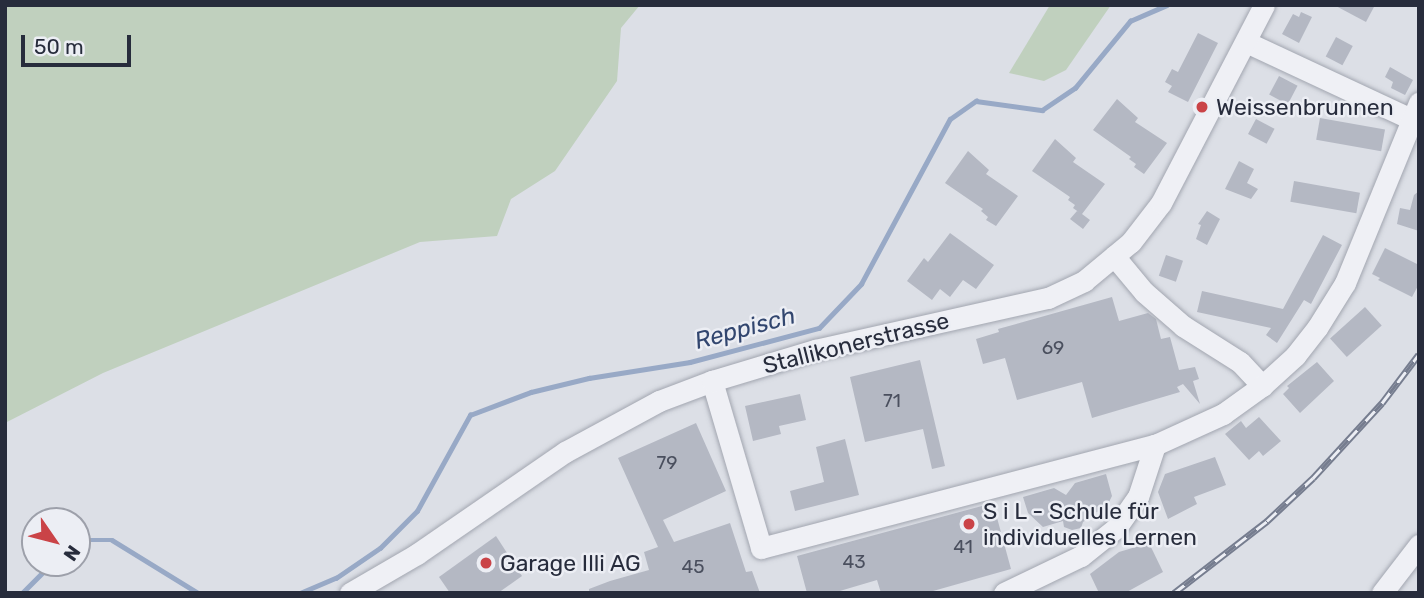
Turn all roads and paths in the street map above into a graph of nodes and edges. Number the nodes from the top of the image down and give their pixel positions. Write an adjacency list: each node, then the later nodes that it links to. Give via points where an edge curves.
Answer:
1 (1264, 5): 2 (street, Stallikonerstrasse)
2 (1245, 42): 3 (street); 4 (street, Stallikonerstrasse, via 1173,184 1147,223)
3 (1416, 112): 6 (street, via 1345,283 1295,356)
4 (1114, 256): 5 (street, Stallikonerstrasse, via 1084,281 1048,298 815,350); 6 (street, via 1144,292 1183,326 1245,366)
5 (712, 381): 7 (street, via 761,548); 9 (street, Stallikonerstrasse, via 659,401 595,434 418,554)
6 (1262, 386): 7 (street, via 1223,414)
7 (1155, 445): 10 (street, via 1138,497 1116,527 1081,556)
8 (1419, 545): 11 (street)
9 (350, 593)
10 (1004, 593)
11 (1382, 593)

